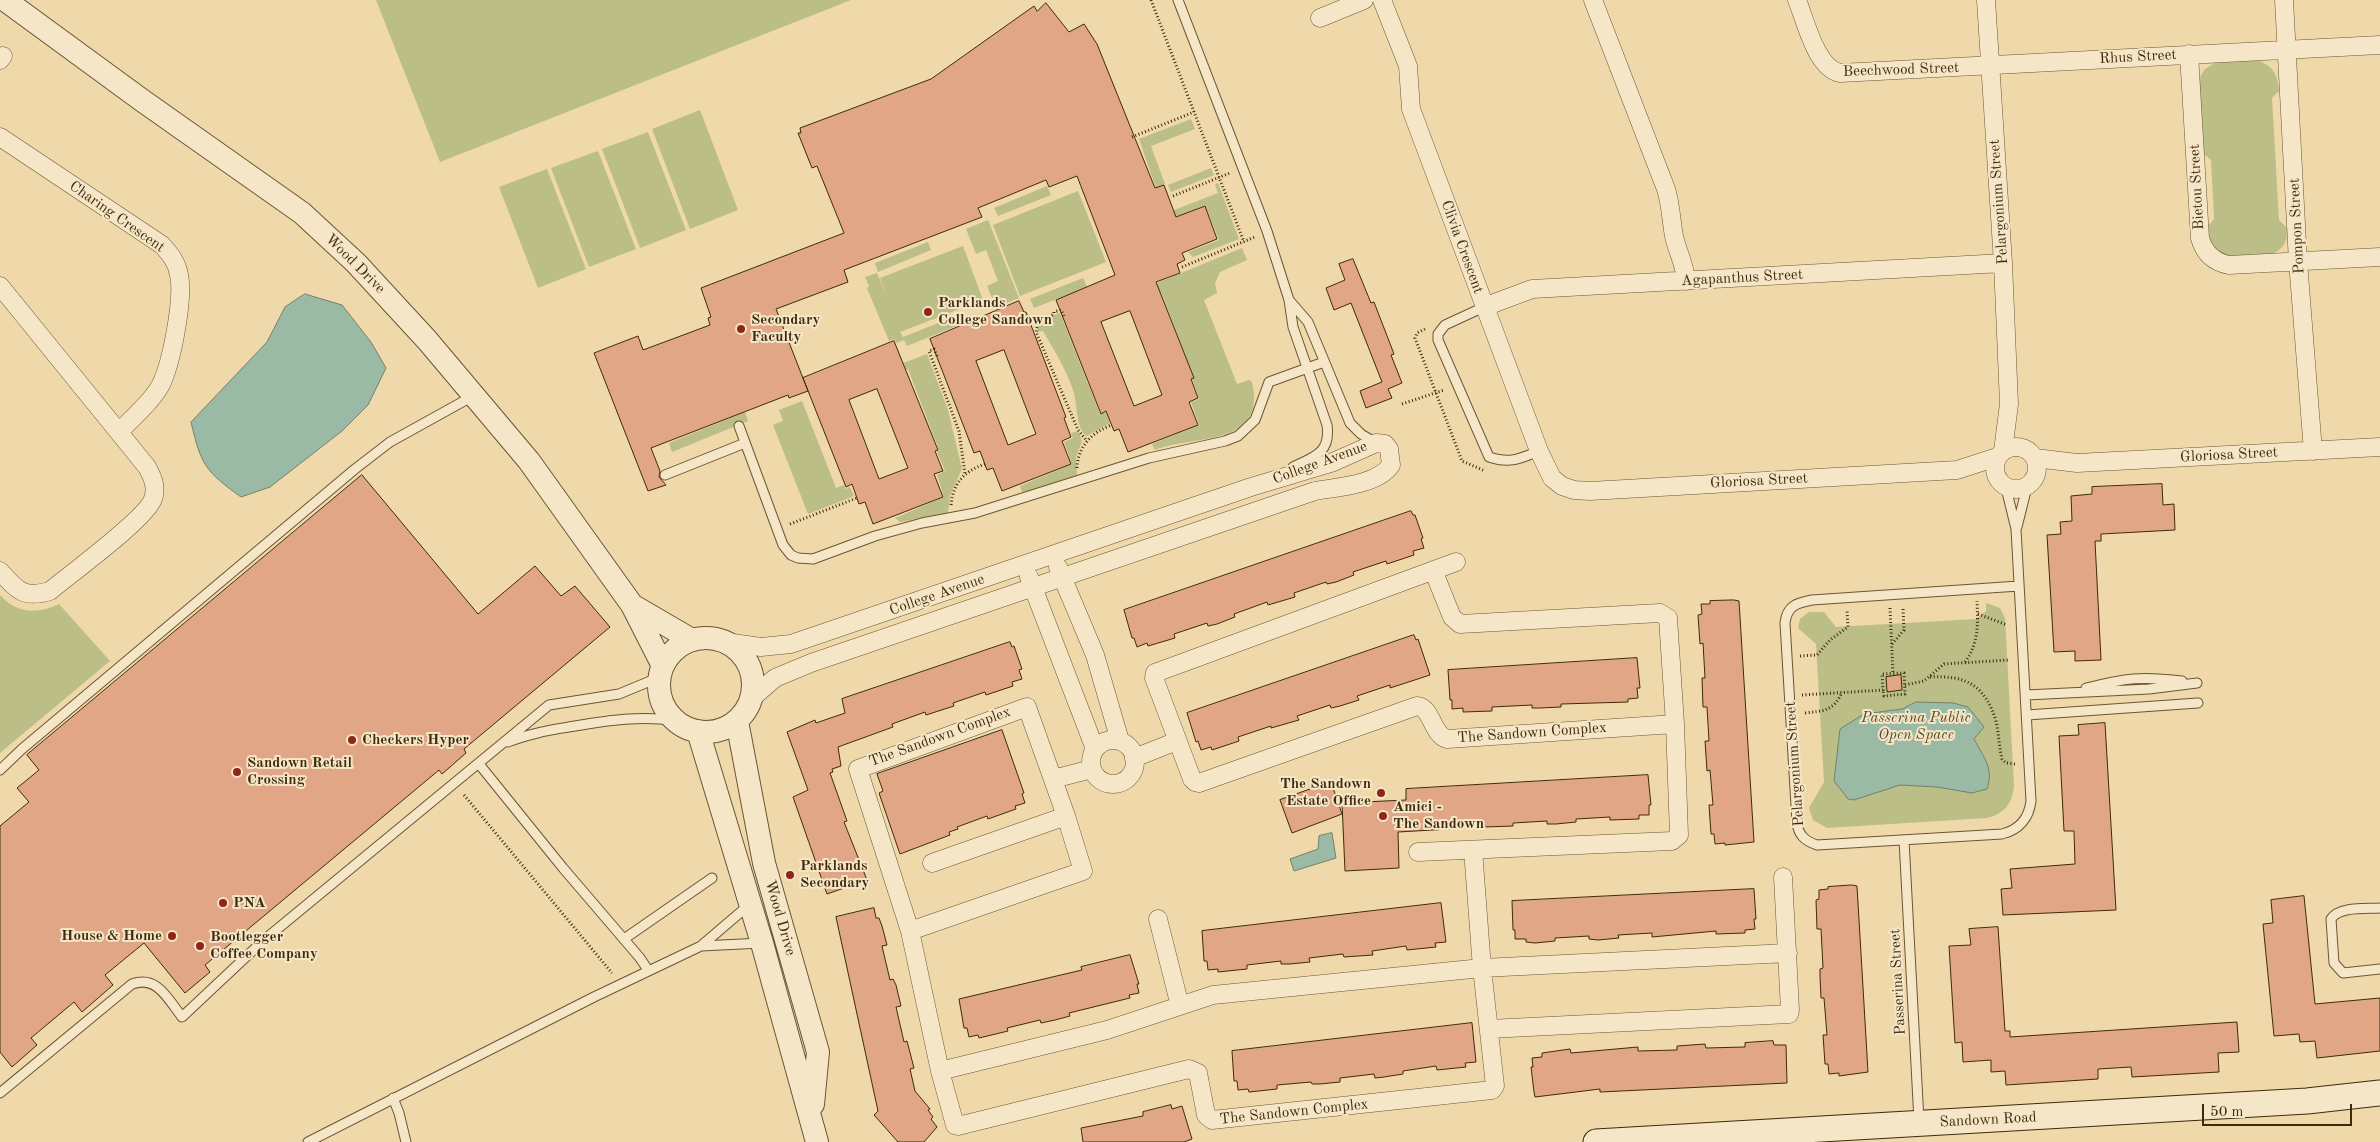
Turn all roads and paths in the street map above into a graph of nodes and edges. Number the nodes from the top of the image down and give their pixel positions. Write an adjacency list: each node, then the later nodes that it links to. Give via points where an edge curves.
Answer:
1 (5, 0): 36 (street, Wood Drive, via 302,213 356,263)
2 (1151, 0): 15 (path)
3 (1178, 0): 18 (lane)
4 (1364, 0): 10 (street)
5 (1382, 0): 30 (street, Clivia Crescent, via 1408,66 1411,109)
6 (1593, 0): 27 (street, via 1666,189)
7 (1797, 0): 14 (street, Beechwood Street, via 1821,61 1834,72)
8 (1986, 0): 14 (street, Pelargonium Street)
9 (2284, 0): 12 (street, Pompon Street)
10 (1320, 18)
11 (2380, 45): 12 (street, Rhus Street)
12 (2286, 48): 13 (street, Rhus Street); 24 (street, Pompon Street)
13 (2189, 54): 14 (street, Rhus Street); 24 (street, Bietou Street, via 2200,238 2204,250 2214,260 2229,266)
14 (1990, 66): 25 (street, Pelargonium Street)
15 (1194, 112): 17 (path); 19 (path)
16 (0, 137): 41 (street, Charing Crescent, via 162,245 177,266 180,288 165,377 157,391)
17 (1132, 137)
18 (1242, 169): 19 (path); 21 (lane)
19 (1220, 177): 20 (path); 22 (path)
20 (1173, 196)
21 (1267, 231): 22 (path); 29 (lane)
22 (1244, 242): 26 (path)
23 (2380, 257): 24 (street)
24 (2298, 262): 47 (street, Pompon Street)
25 (2003, 263): 27 (street, Agapanthus Street); 38 (street, Pelargonium Street)
26 (1182, 267)
27 (1686, 281): 30 (street, Agapanthus Street, via 1532,289)
28 (0, 286): 41 (street)
29 (1288, 300): 33 (lane, via 1308,322); 34 (lane)
30 (1484, 307): 35 (lane, via 1445,325 1438,334); 46 (street, Clivia Crescent)
31 (1064, 316): 42 (path, via 1061,310 1054,312 1038,323 1036,332 1078,430)
32 (937, 356): 54 (path, via 934,349 929,351 959,431)
33 (1324, 362): 34 (lane); 44 (lane, via 1350,423)
34 (1307, 368): 55 (lane, via 1269,382 1254,420 1238,436 1172,452); 59 (lane, via 1327,425 1328,441 1317,456)
35 (1458, 386): 37 (path); 46 (lane, via 1489,457 1503,462)
36 (474, 395): 76 (street, Wood Drive, via 529,461); 110 (lane, via 390,442 355,469)
37 (1402, 404)
38 (2009, 404): 48 (street, Pelargonium Street); 49 (street, Pelargonium Street)
39 (1112, 425): 42 (path)
40 (739, 426): 43 (lane)
41 (120, 431): 68 (street, via 154,480 155,491 146,512 50,591 33,595 23,593)
42 (1087, 441): 55 (path, via 1078,458)
43 (746, 443): 53 (lane); 62 (lane)
44 (1376, 443): 59 (street, College Avenue, via 1331,462); 69 (street, College Avenue, via 1384,444 1391,458 1386,472 1377,476 1352,485 1315,491)
45 (2380, 447): 47 (street, Gloriosa Street)
46 (1539, 451): 58 (street, Clivia Crescent, via 1552,478)
47 (2313, 451): 50 (street, Gloriosa Street)
48 (2000, 454): 49 (street, via 2014,447); 52 (street, Gloriosa Street); 57 (street, via 1994,464)
49 (2030, 454): 50 (street, Gloriosa Street); 56 (street, via 2037,464)
50 (2077, 463): 56 (street, Gloriosa Street)
51 (985, 464): 54 (path)
52 (1957, 470): 57 (street, Gloriosa Street); 58 (street, Gloriosa Street, via 1590,491)
53 (665, 474)
54 (965, 474): 61 (path, via 951,497)
55 (1080, 481): 61 (lane)
56 (2032, 481): 57 (street, via 2019,490); 63 (lane, Pelargonium Street)
57 (2001, 483): 63 (lane, Pelargonium Street)
58 (1562, 486)
59 (1251, 487): 64 (street, College Avenue)
60 (857, 498): 62 (path)
61 (950, 518): 62 (lane, via 875,536 807,559 798,558 786,550)
62 (778, 529)
63 (2016, 529): 70 (lane, Pelargonium Street)
64 (1053, 555): 66 (street, College Avenue); 69 (street)
65 (1456, 562): 67 (street, The Sandown Complex)
66 (1025, 565): 71 (street); 80 (street, College Avenue, via 791,644 761,647)
67 (1433, 570): 100 (street, via 1452,617 1460,624 1665,614 1668,618); 103 (street, The Sandown Complex, via 1159,670 1154,678)
68 (0, 571)
69 (1062, 578): 71 (street, College Avenue); 102 (street, via 1095,655)
70 (2019, 586): 72 (lane, Pelargonium Street); 78 (lane, Pelargonium Street)
71 (1032, 588): 94 (street, College Avenue, via 787,672 768,682); 105 (street)
72 (1976, 588): 74 (lane, Pelargonium Street); 77 (path)
73 (1889, 594): 74 (lane, Pelargonium Street); 75 (lane, Pelargonium Street); 81 (path)
74 (1903, 594): 81 (path, via 1904,630)
75 (1846, 597): 82 (path, via 1848,627 1817,655); 82 (lane, Pelargonium Street, via 1812,600 1790,607 1785,623)
76 (632, 605): 79 (street, Wood Drive); 85 (street, Wood Drive)
77 (1978, 614): 78 (path, via 2003,623); 84 (path, via 1975,644)
78 (2024, 638): 83 (lane, Pelargonium Street)
79 (692, 640): 80 (street, via 709,638); 85 (street, via 676,649)
80 (725, 642): 94 (street, via 749,665 753,681)
81 (1892, 644): 86 (path)
82 (1787, 657): 93 (lane, Pelargonium Street)
83 (2024, 659): 84 (path); 92 (lane, Pelargonium Street)
84 (1965, 663): 87 (path, via 1944,664)
85 (661, 672): 98 (street, via 659,689 662,703); 104 (lane, via 619,694 549,705)
86 (1893, 673): 89 (path, via 1904,673); 90 (path, via 1882,674)
87 (1930, 677): 89 (path, via 1918,684); 107 (path, via 1962,679 1975,684 1996,722 2002,759 2006,763)
88 (2197, 683): 92 (lane, via 2149,689)
89 (1905, 685): 90 (path, via 1905,694 1884,696)
90 (1883, 690): 91 (path)
91 (1842, 692): 93 (path); 96 (path, via 1836,703 1825,711)
92 (2026, 695): 97 (lane, Pelargonium Street)
93 (1789, 696): 96 (lane, Pelargonium Street)
94 (752, 698): 99 (street)
95 (2198, 703): 97 (lane)
96 (1791, 714): 114 (lane, Pelargonium Street, via 1797,822 1804,839 1817,845)
97 (2027, 715): 107 (lane, Pelargonium Street)
98 (674, 720): 101 (street); 104 (lane, via 625,718 527,734)
99 (737, 721): 101 (street, via 719,730); 138 (street, Wood Drive, via 764,863 818,1052)
100 (1675, 724): 103 (street, The Sandown Complex, via 1447,738 1439,734 1423,708 1417,706 1200,783 1192,779); 115 (street, via 1677,839)
101 (698, 731): 120 (street, Wood Drive)
102 (1120, 741): 105 (street, via 1106,741); 106 (street, via 1132,750)
103 (1177, 741): 106 (street)
104 (501, 746): 108 (lane)
105 (1095, 749): 109 (street, via 1091,755)
106 (1134, 758): 109 (street, via 1132,772 1114,784 1101,780)
107 (2029, 763): 114 (lane, Pelargonium Street, via 2030,808 2017,828 2002,834)
108 (479, 764): 124 (lane); 136 (lane, via 264,940 182,1017 155,984 146,981 132,984)
109 (1092, 769): 111 (street)
110 (0, 770)
111 (1054, 779): 113 (street, The Sandown Complex); 123 (street, The Sandown Complex, via 1027,707 860,766 858,771)
112 (464, 795): 131 (path)
113 (1066, 816): 117 (street); 123 (street, The Sandown Complex, via 1083,871)
114 (1904, 840): 139 (lane, Passerina Street)
115 (1472, 850): 116 (street); 128 (street, The Sandown Complex)
116 (1418, 852)
117 (932, 864)
118 (1783, 877): 127 (street)
119 (712, 878): 124 (lane)
120 (750, 904): 125 (street, Wood Drive); 126 (lane)
121 (2380, 908): 129 (lane, via 2342,911 2331,919 2334,963 2338,969 2343,973)
122 (1158, 918): 132 (street)
123 (910, 931): 134 (street, The Sandown Complex)
124 (624, 938): 130 (lane)
125 (762, 943): 126 (lane); 138 (street, Wood Drive)
126 (701, 946): 130 (lane)
127 (1788, 953): 128 (street); 133 (street, via 1790,1010 1784,1016)
128 (1482, 968): 132 (street, via 1214,995); 133 (street, The Sandown Complex)
129 (2380, 969)
130 (648, 970): 137 (lane)
131 (612, 974)
132 (1180, 1006): 134 (street, via 1107,1030)
133 (1489, 1030): 134 (street, The Sandown Complex, via 1495,1086 1492,1090 1212,1120 1206,1115 1198,1072 1189,1069 958,1126 953,1122)
134 (940, 1071)
135 (2380, 1093): 139 (main road, Sandown Road, via 2307,1101)
136 (0, 1094)
137 (393, 1098): 140 (lane); 141 (lane)
138 (812, 1115): 142 (street, Wood Drive)
139 (1919, 1124): 143 (main road, Sandown Road)
140 (308, 1142)
141 (406, 1142)
142 (818, 1142)
143 (1596, 1142)

